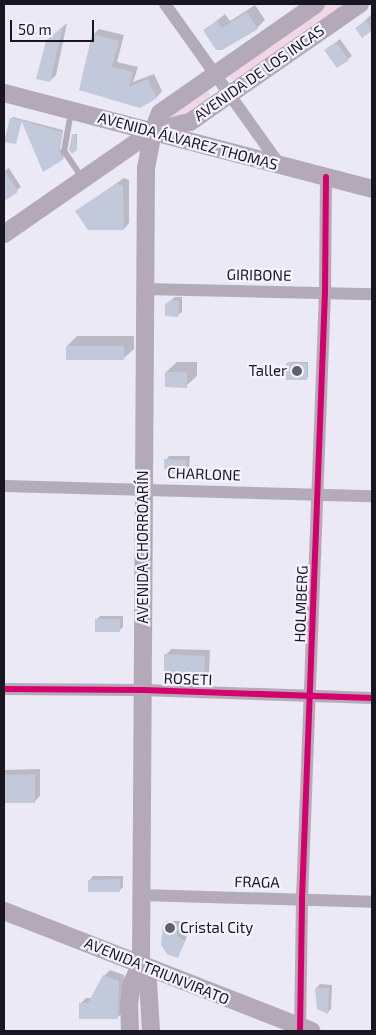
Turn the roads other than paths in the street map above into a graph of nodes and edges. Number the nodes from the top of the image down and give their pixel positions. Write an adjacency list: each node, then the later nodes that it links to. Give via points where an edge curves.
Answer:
1 (165, 4): 4 (street)
2 (316, 4): 4 (main road, AVENIDA DE LOS INCAS)
3 (360, 4): 6 (main road, AVENIDA DE LOS INCAS)
4 (215, 73): 6 (street); 8 (main road, AVENIDA DE LOS INCAS, via 160,113)
5 (4, 94): 7 (main road, AVENIDA ÁLVAREZ THOMAS)
6 (229, 94): 8 (main road, AVENIDA DE LOS INCAS, via 190,122); 9 (street)
7 (71, 110): 8 (main road, AVENIDA ÁLVAREZ THOMAS); 11 (lane, via 64,151)
8 (153, 131): 9 (main road, AVENIDA ÁLVAREZ THOMAS); 11 (main road, AVENIDA DE LOS INCAS); 14 (main road, AVENIDA CHORROARÍN, via 146,168)
9 (280, 165): 10 (main road, AVENIDA ÁLVAREZ THOMAS)
10 (326, 177): 12 (main road, AVENIDA ÁLVAREZ THOMAS); 15 (street, HOLMBERG)
11 (83, 179): 13 (main road, AVENIDA DE LOS INCAS)
12 (372, 189)
13 (4, 234)
14 (144, 289): 15 (street, GIRIBONE); 18 (main road, AVENIDA CHORROARÍN)
15 (325, 292): 16 (street, GIRIBONE); 19 (street, HOLMBERG)
16 (372, 294)
17 (4, 486): 18 (street, CHARLONE)
18 (143, 488): 19 (street, CHARLONE); 22 (main road, AVENIDA CHORROARÍN)
19 (317, 494): 20 (street, CHARLONE); 23 (street, HOLMBERG)
20 (372, 496)
21 (4, 689): 22 (street, ROSETI)
22 (143, 690): 23 (street, ROSETI); 25 (main road, AVENIDA CHORROARÍN)
23 (310, 696): 24 (street, ROSETI); 26 (street, HOLMBERG)
24 (372, 698)
25 (142, 895): 26 (street, FRAGA); 29 (main road, AVENIDA CHORROARÍN)
26 (302, 899): 27 (street, FRAGA); 30 (street, HOLMBERG)
27 (372, 902)
28 (4, 911): 29 (main road, AVENIDA TRIUNVIRATO)
29 (141, 964): 30 (main road, AVENIDA TRIUNVIRATO); 31 (main road, AVENIDA CHORROARÍN, via 132,982); 32 (main road, AVENIDA CHORROARÍN, via 148,982)
30 (304, 1030)
31 (130, 1031)
32 (151, 1031)

